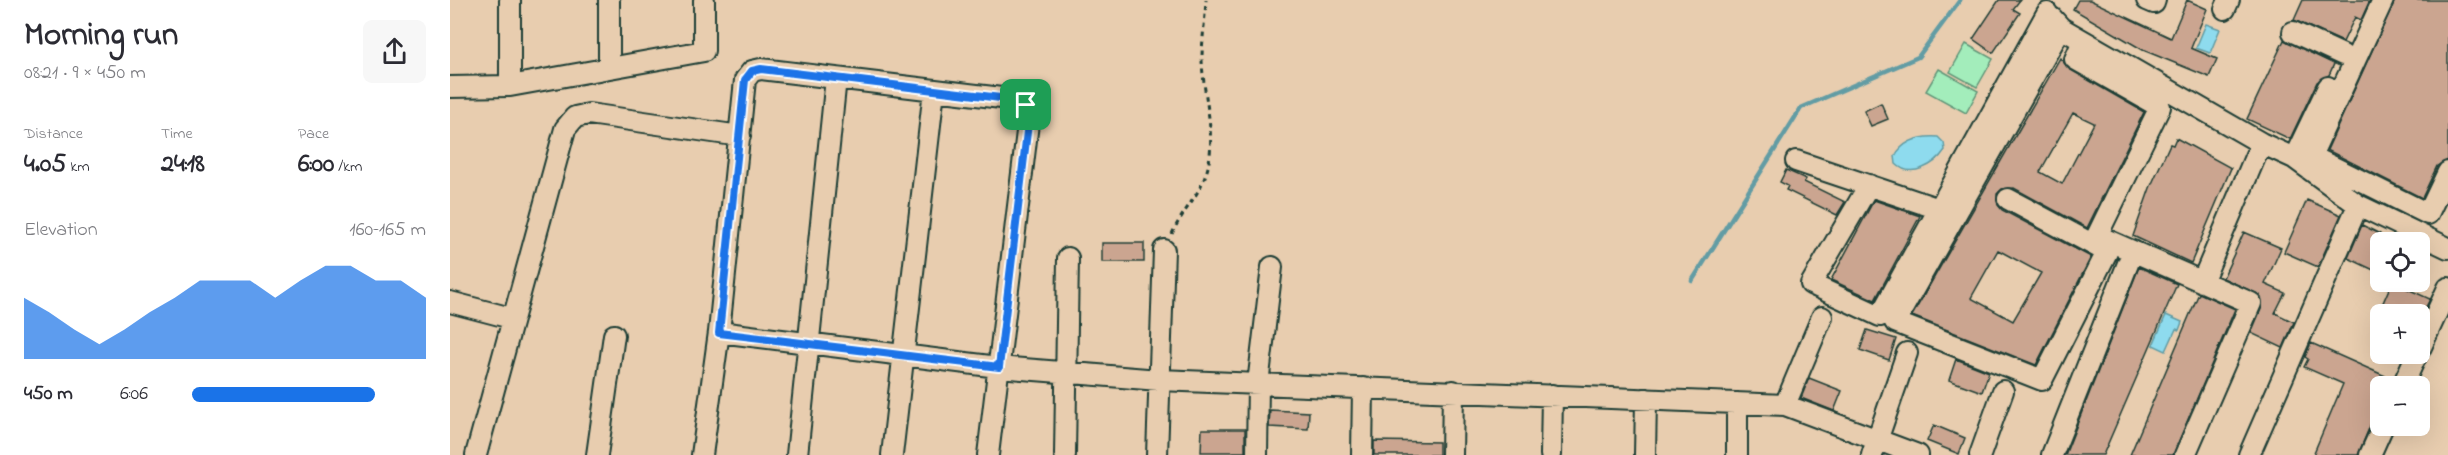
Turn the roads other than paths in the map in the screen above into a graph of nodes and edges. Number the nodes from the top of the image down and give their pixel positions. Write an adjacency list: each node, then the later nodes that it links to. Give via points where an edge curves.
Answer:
1 (510, 0): 15 (street)
2 (609, 0): 13 (street)
3 (704, 0): 13 (street, via 704,51)
4 (2147, 0): 5 (street)
5 (2155, 0)
6 (2368, 0): 12 (street)
7 (2383, 0): 22 (street, via 2311,156 2428,214)
8 (2046, 7): 9 (street); 26 (street)
9 (2061, 28): 11 (street); 27 (street, via 1895,322 2042,380 2107,252)
10 (2293, 32): 12 (street)
11 (2083, 41): 19 (street); 27 (street, via 2075,59 2160,107)
12 (2343, 55): 20 (street)
13 (609, 68): 15 (street)
14 (836, 78): 17 (street); 18 (street, via 752,71 745,80); 41 (street)
15 (510, 86): 16 (street)
16 (450, 87)
17 (934, 90): 43 (street); 44 (street, via 1017,100 1026,105 1029,115)
18 (740, 136): 37 (street, via 590,114 575,117 565,129); 39 (street)
19 (2261, 143): 20 (street); 33 (street)
20 (2294, 158): 25 (street)
21 (1796, 161): 23 (street)
22 (2448, 172)
23 (1869, 185): 26 (street); 26 (street, via 1811,284 1880,316)
24 (2007, 199): 27 (street)
25 (2358, 205): 28 (street); 75 (street)
26 (1939, 209)
27 (2096, 240): 30 (street)
28 (2448, 248)
29 (1164, 250): 46 (street)
30 (2133, 251): 33 (street); 73 (street)
31 (1068, 258): 45 (street)
32 (1272, 267): 47 (street)
33 (2202, 282): 74 (street, via 2251,303)
34 (2448, 288): 38 (street)
35 (450, 302): 37 (street)
36 (1822, 317): 54 (street)
37 (511, 318): 57 (street)
38 (2430, 327)
39 (719, 333): 41 (street); 59 (street)
40 (614, 335): 58 (street)
41 (810, 344): 43 (street); 60 (street)
42 (1907, 353): 56 (street)
43 (905, 355): 44 (street); 61 (street)
44 (999, 367): 45 (street); 62 (street)
45 (1066, 373): 46 (street); 63 (street)
46 (1159, 380): 47 (street); 64 (street)
47 (1258, 384): 48 (street); 65 (street)
48 (1363, 388): 50 (street); 66 (street)
49 (2003, 391): 72 (street)
50 (1453, 392): 51 (street); 67 (street)
51 (1552, 396): 52 (street); 68 (street)
52 (1646, 399): 53 (street); 69 (street)
53 (1737, 403): 54 (street); 70 (street)
54 (1785, 405): 56 (street)
55 (2379, 436): 76 (street)
56 (1875, 447): 71 (street)
57 (476, 455)
58 (597, 455)
59 (702, 455)
60 (797, 455)
61 (891, 455)
62 (988, 455)
63 (1065, 455)
64 (1156, 455)
65 (1257, 455)
66 (1362, 455)
67 (1452, 455)
68 (1551, 455)
69 (1645, 455)
70 (1737, 455)
71 (1918, 455)
72 (1980, 455)
73 (2052, 455)
74 (2185, 455)
75 (2249, 455)
76 (2370, 455)

